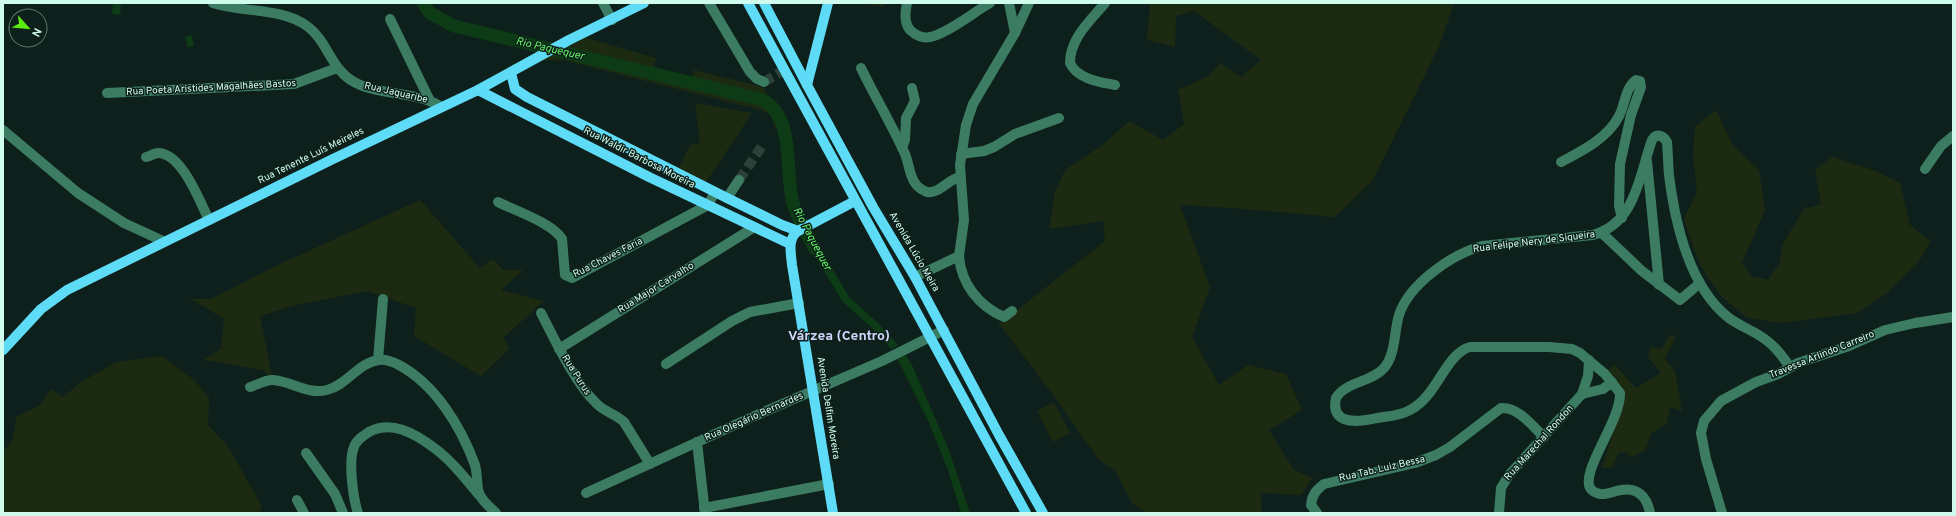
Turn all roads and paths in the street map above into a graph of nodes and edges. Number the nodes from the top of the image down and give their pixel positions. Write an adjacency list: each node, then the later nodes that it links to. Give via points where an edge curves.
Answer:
1 (213, 3): 16 (street, Rua Jaguaribe, via 227,8 280,14 296,19 308,27)
2 (603, 3): 14 (street)
3 (644, 3): 14 (main road, Rua Tenente Luís Meireles)
4 (709, 3): 19 (street, via 750,72)
5 (748, 3): 42 (main road)
6 (764, 3): 20 (main road, Avenida Lúcio Meira)
7 (828, 3): 20 (main road)
8 (907, 3): 9 (street, via 908,26 914,33 926,38 940,33)
9 (990, 3)
10 (1009, 3): 15 (street)
11 (1029, 3): 15 (street)
12 (1105, 3): 21 (street, via 1082,29 1072,50 1070,63 1077,72 1093,80)
13 (390, 19): 25 (street)
14 (612, 20): 18 (main road, Rua Tenente Luís Meireles, via 569,40)
15 (1015, 34): 31 (street, via 973,104)
16 (337, 68): 24 (street, Rua Poeta Aristides Magalhães Bastos, via 294,84); 25 (street, Rua Jaguaribe, via 354,82 365,87)
17 (862, 68): 30 (street)
18 (511, 73): 23 (main road, Rua Tenente Luís Meireles); 34 (main road, Rua Waldir Barbosa Moreira, via 513,83 520,93)
19 (764, 82)
20 (807, 85): 55 (main road, Avenida Lúcio Meira, via 873,207)
21 (1115, 85)
22 (912, 88): 30 (street, via 915,101 906,118 906,140)
23 (478, 90): 26 (main road, Rua Tenente Luís Meireles); 37 (main road, Rua Waldir Barbosa Moreira)
24 (107, 93)
25 (430, 101): 26 (street, Rua Jaguaribe)
26 (440, 106): 46 (main road, Rua Tenente Luís Meireles)
27 (1059, 118): 31 (street, via 1026,129 984,151)
28 (3, 130): 52 (street, via 78,193 124,223)
29 (1953, 136): 36 (street, via 1941,146)
30 (902, 148): 38 (street, via 914,183 922,190 936,191)
31 (961, 154): 38 (street)
32 (146, 157): 46 (street, via 158,153 172,158 178,164)
33 (1646, 158): 45 (street, via 1632,200); 56 (street, via 1653,138 1659,135 1665,138 1675,211 1688,258); 57 (street)
34 (656, 162): 37 (main road); 40 (main road, Rua Waldir Barbosa Moreira)
35 (1561, 162): 45 (street, via 1580,152 1608,131 1618,118 1631,85 1636,80 1640,81 1641,87 1631,115 1620,164 1619,206)
36 (1925, 169)
37 (649, 177): 44 (main road, Rua Waldir Barbosa Moreira)
38 (960, 177): 54 (street, via 964,220)
39 (739, 180): 41 (street)
40 (715, 192): 41 (main road, Rua Waldir Barbosa Moreira); 44 (street)
41 (727, 198): 47 (main road, Rua Waldir Barbosa Moreira)
42 (855, 201): 49 (main road); 64 (main road)
43 (498, 202): 44 (street, Rua Chaves Faria, via 559,234 562,239 565,276 569,278)
44 (708, 205): 48 (main road, Rua Waldir Barbosa Moreira)
45 (1622, 218): 50 (street)
46 (209, 220): 52 (main road, Rua Tenente Luís Meireles)
47 (782, 225): 49 (main road, Rua Waldir Barbosa Moreira); 51 (main road)
48 (753, 228): 51 (main road, Rua Waldir Barbosa Moreira); 65 (street, Rua Major Carvalho)
49 (799, 230): 51 (street, via 788,237); 53 (main road, via 792,236)
50 (1602, 233): 57 (street); 68 (street, Rua Felipe Nery de Siqueira, via 1482,246 1454,257 1415,289 1404,305 1399,314 1392,350 1386,365 1373,376 1338,395 1336,410 1339,416 1351,421 1400,415 1411,410 1429,396 1458,354 1470,347 1560,347 1580,353)
51 (776, 238): 53 (main road, Rua Waldir Barbosa Moreira)
52 (163, 241): 66 (main road, Rua Tenente Luís Meireles, via 55,297 40,309)
53 (790, 244): 59 (main road, Avenida Delfim Moreira)
54 (959, 256): 55 (street); 60 (street, via 967,284 976,299 1004,317)
55 (915, 277): 63 (main road, Avenida Lúcio Meira)
56 (1700, 283): 57 (street, via 1680,300); 70 (street, via 1729,318 1766,339)
57 (1658, 285)
58 (383, 299): 67 (street)
59 (799, 303): 69 (street, via 750,312); 73 (main road, Avenida Delfim Moreira)
60 (1012, 312)
61 (541, 313): 65 (street, Rua Purus)
62 (1953, 317): 70 (street, Travessa Arlindo Carreiro, via 1885,330)
63 (944, 330): 64 (street, Rua Olegário Bernardes); 91 (main road, Avenida Lúcio Meira)
64 (931, 337): 73 (street, Rua Olegário Bernardes); 90 (main road)
65 (559, 349): 78 (street, Rua Purus, via 588,395 600,407 620,417)
66 (3, 350)
67 (378, 360): 72 (street, via 366,364 346,381 327,390 308,390 273,379); 81 (street, via 393,362 405,369 426,384 436,396 471,455 477,474)
68 (1589, 360): 71 (street); 74 (street, Rua Marechal Rondon, via 1588,376)
69 (666, 364)
70 (1790, 367): 94 (street, Travessa Arlindo Carreiro, via 1730,395 1721,401 1704,421 1701,433 1706,459)
71 (1612, 382): 74 (street, via 1603,389); 93 (street, via 1620,393 1620,399 1592,470 1589,486 1592,491 1599,494 1628,489 1641,493 1646,499)
72 (250, 387)
73 (814, 391): 76 (street, Rua Olegário Bernardes); 79 (main road, Avenida Delfim Moreira)
74 (1582, 394): 75 (street, Rua Marechal Rondon)
75 (1544, 437): 85 (street, Rua Tab. Luiz Bessa, via 1519,413 1501,408 1436,455 1324,484 1312,497 1311,505); 92 (street, Rua Marechal Rondon, via 1505,481 1501,488)
76 (697, 442): 78 (street, Rua Olegário Bernardes); 83 (street)
77 (306, 453): 87 (street, via 335,494)
78 (650, 464): 80 (street, Rua Olegário Bernardes)
79 (829, 484): 83 (street); 89 (main road, Avenida Delfim Moreira)
80 (586, 493)
81 (479, 495): 84 (street, via 446,458 432,447 401,430 383,426 364,435 354,446 352,470); 88 (street)
82 (297, 500): 86 (street)
83 (704, 510)
84 (357, 511): 87 (street)
85 (1316, 512)
86 (304, 513)
87 (343, 513)
88 (496, 513)
89 (833, 513)
90 (1026, 513)
91 (1043, 513)
92 (1500, 513)
93 (1650, 513)
94 (1722, 513)

